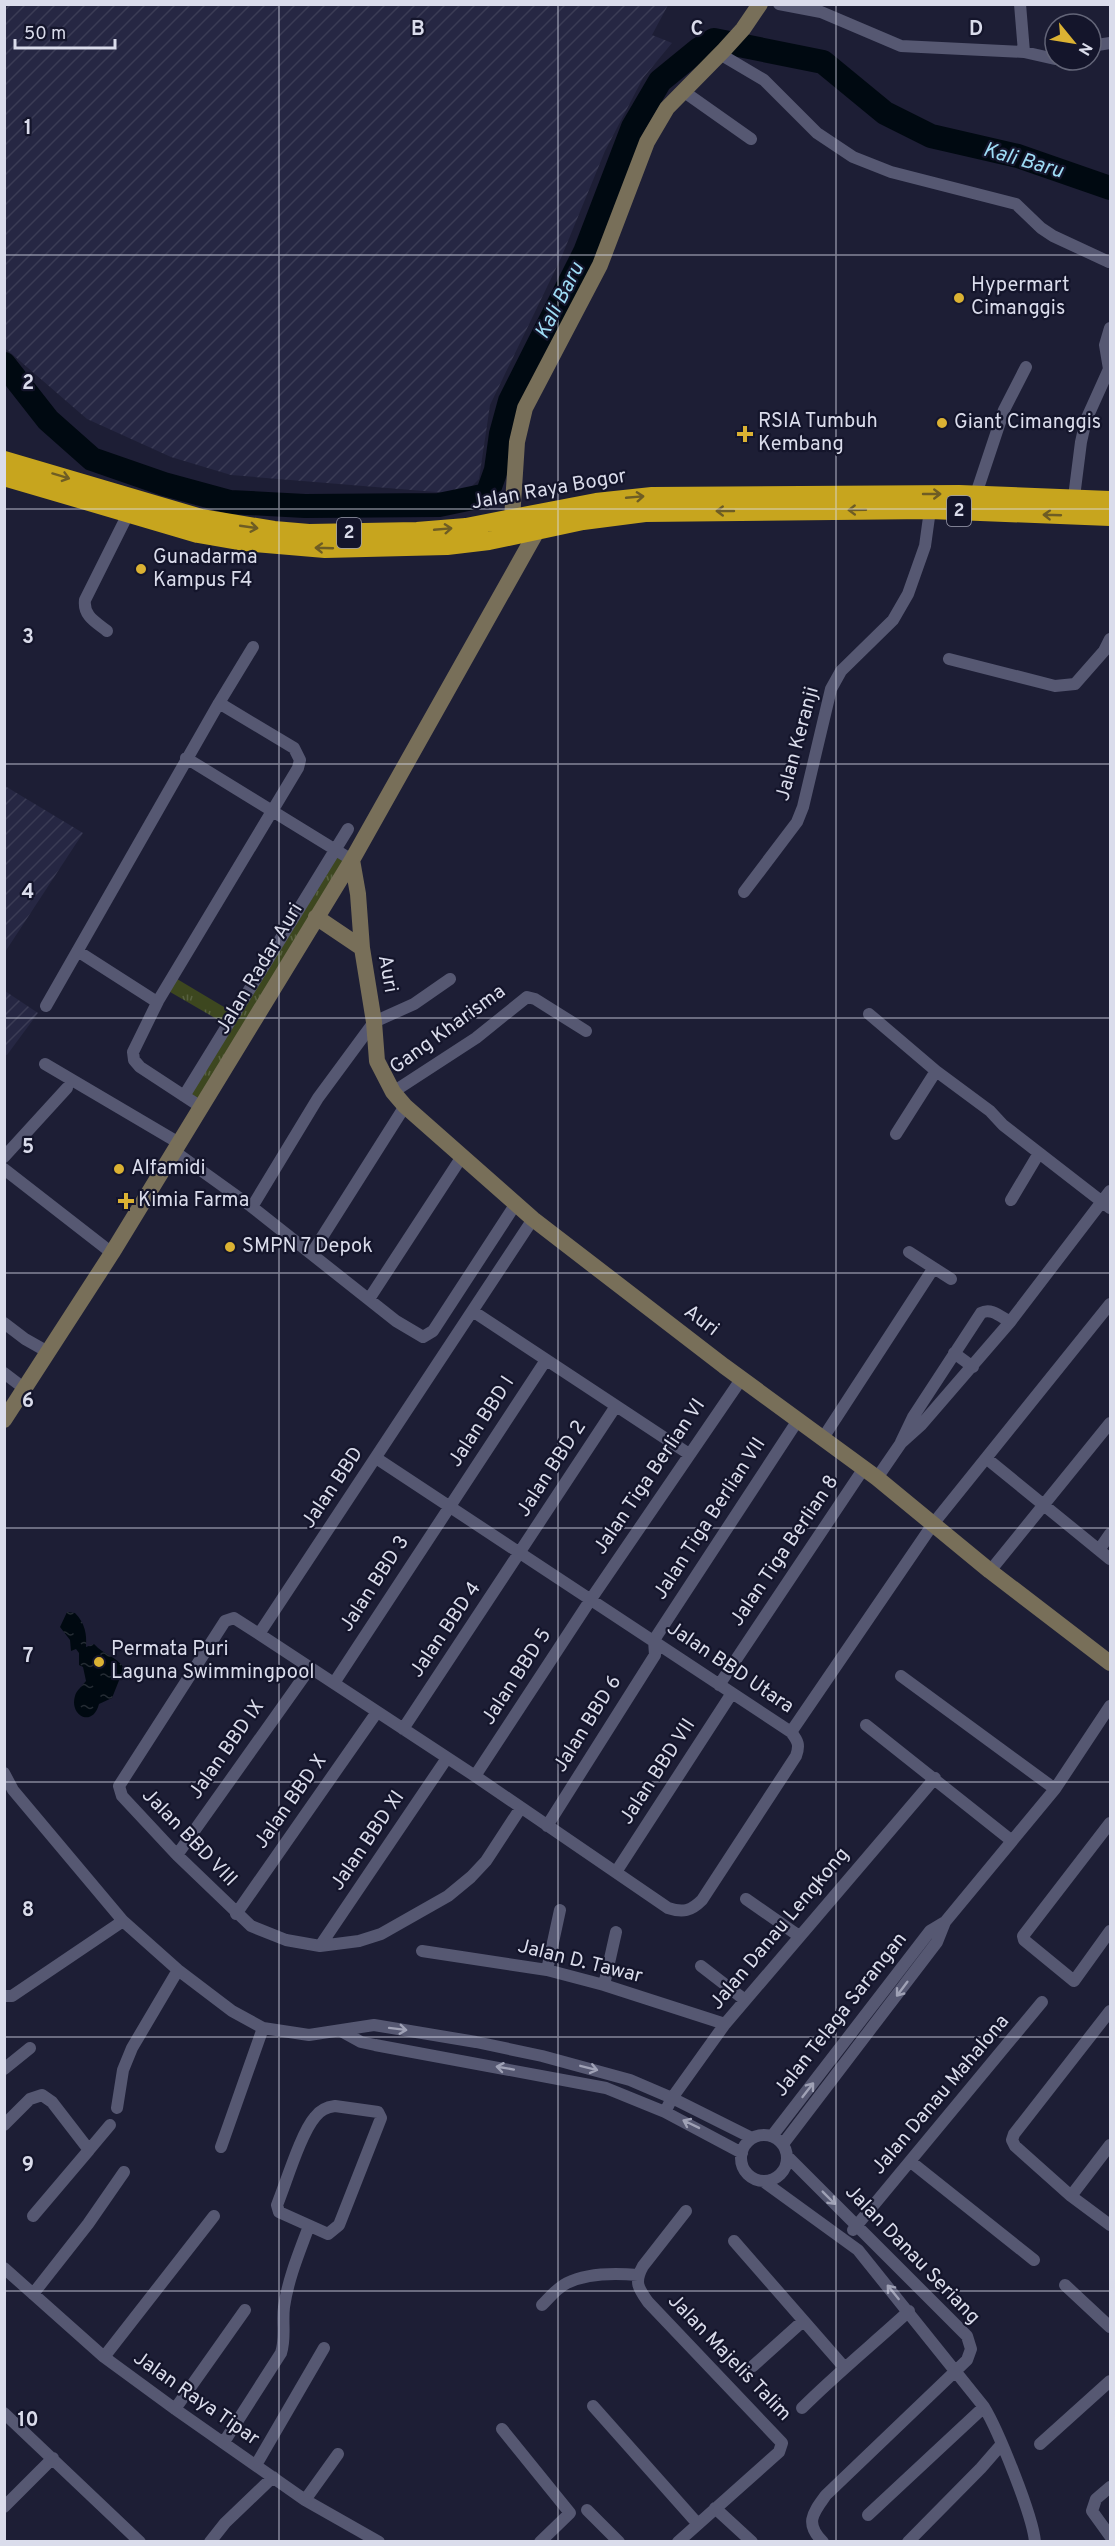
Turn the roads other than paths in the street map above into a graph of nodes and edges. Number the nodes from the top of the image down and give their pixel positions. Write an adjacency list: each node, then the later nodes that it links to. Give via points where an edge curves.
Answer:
1 (760, 4): 4 (main road)
2 (779, 4): 5 (street, via 821,12 901,46)
3 (1020, 4): 5 (street)
4 (722, 52): 7 (main road); 9 (street, via 764,80 817,133 853,157 891,172 1016,204 1053,236)
5 (1024, 52): 6 (street)
6 (1043, 56)
7 (683, 91): 8 (street); 21 (main road, via 667,108 647,142 600,265 525,408 517,442)
8 (751, 139)
9 (1109, 262)
10 (1110, 328): 15 (street, via 1105,345 1109,369 1086,420)
11 (1026, 367): 14 (street, via 1004,410)
12 (4, 460): 21 (highway, Jalan Raya Bogor / 2, one-way to 21, via 201,518 274,530 346,534 417,531)
13 (4, 477): 19 (highway, Jalan Raya Bogor / 2)
14 (976, 494): 15 (highway, Jalan Raya Bogor / 2); 17 (highway, Jalan Raya Bogor / 2, one-way to 14)
15 (1074, 497): 16 (highway, Jalan Raya Bogor / 2)
16 (1110, 500)
17 (757, 502): 18 (highway, Jalan Raya Bogor / 2, one-way to 17); 21 (highway, Jalan Raya Bogor / 2, one-way to 17, via 630,497); 22 (highway, Jalan Raya Bogor / 2, one-way to 22, via 613,516)
18 (930, 510): 20 (highway, Jalan Raya Bogor / 2, one-way to 18); 33 (street, Jalan Keranji, via 925,546 908,594 892,620 841,671 831,689 800,814)
19 (128, 514): 22 (highway, Jalan Raya Bogor / 2, one-way to 19, via 447,546 325,549 219,538); 23 (street, via 84,609)
20 (1110, 517)
21 (512, 519)
22 (537, 531): 32 (main road, Jalan Radar Auri)
23 (107, 631)
24 (1110, 639): 26 (street, via 1075,684 1056,686)
25 (253, 647): 27 (street)
26 (949, 659)
27 (219, 703): 28 (street); 29 (street, via 299,754 298,768)
28 (186, 758): 29 (street); 36 (street)
29 (274, 812): 31 (street); 38 (street)
30 (348, 829): 31 (street)
31 (335, 850): 32 (street); 47 (street)
32 (352, 860): 34 (main road, Jalan Radar Auri); 35 (main road, Auri)
33 (744, 892)
34 (316, 917): 35 (main road, Auri); 49 (main road, Jalan Radar Auri)
35 (362, 948): 41 (main road, Auri)
36 (79, 952): 38 (street); 39 (street)
37 (450, 979): 41 (street, via 414,1004)
38 (157, 1002): 47 (street, via 134,1046 133,1056 140,1067)
39 (46, 1006)
40 (869, 1014): 44 (street)
41 (374, 1022): 46 (main road, Auri, via 378,1060); 61 (street, via 318,1098)
42 (586, 1031): 46 (street, Gang Kharisma, via 528,997 476,1038)
43 (45, 1064): 52 (street)
44 (936, 1071): 51 (street); 53 (street)
45 (67, 1088): 54 (street)
46 (393, 1092): 48 (main road, Auri)
47 (184, 1096): 49 (street)
48 (405, 1106): 55 (main road, Auri); 65 (street)
49 (201, 1107): 52 (main road, Jalan Radar Auri)
50 (114, 1114): 52 (street)
51 (896, 1134)
52 (176, 1148): 61 (street); 64 (main road, Jalan Radar Auri)
53 (1039, 1153): 58 (street); 60 (street)
54 (4, 1157)
55 (461, 1158): 59 (main road, Auri); 68 (street)
56 (4, 1169): 64 (street)
57 (1110, 1191): 60 (street)
58 (1011, 1200)
59 (515, 1204): 62 (main road, Auri); 68 (street, via 428,1336 419,1336)
60 (1107, 1205): 71 (street)
61 (252, 1207): 65 (street)
62 (533, 1219): 70 (street, Jalan BBD); 78 (main road, Auri)
63 (909, 1252): 66 (street)
64 (112, 1253): 73 (main road, Jalan Radar Auri)
65 (312, 1253): 68 (street)
66 (933, 1269): 67 (street); 84 (street)
67 (951, 1279)
68 (369, 1299)
69 (1110, 1304): 88 (street)
70 (474, 1312): 75 (street); 87 (street, Jalan BBD)
71 (1010, 1322): 74 (street, via 983,1311); 76 (street)
72 (4, 1323): 73 (street)
73 (48, 1353): 79 (main road, Jalan Radar Auri)
74 (954, 1353): 76 (street); 85 (street)
75 (546, 1360): 80 (street); 90 (street, Jalan BBD I)
76 (973, 1367): 85 (street, via 914,1433)
77 (4, 1373): 79 (street)
78 (742, 1378): 82 (main road, Auri); 86 (street, Jalan Tiga Berlian VI)
79 (25, 1389): 81 (main road, Jalan Radar Auri)
80 (616, 1406): 86 (street); 95 (street, Jalan BBD 2)
81 (4, 1420)
82 (798, 1420): 84 (main road, Auri); 100 (street, Jalan Tiga Berlian VII)
83 (1110, 1424): 91 (street)
84 (823, 1438): 89 (main road, Auri)
85 (900, 1443): 89 (street, Jalan Tiga Berlian 8)
86 (689, 1454): 98 (street, Jalan Tiga Berlian VI)
87 (376, 1458): 90 (street, Jalan BBD Utara); 99 (street, Jalan BBD)
88 (986, 1458): 91 (street); 92 (street)
89 (870, 1473): 92 (main road, Auri); 105 (street, Jalan Tiga Berlian 8)
90 (450, 1506): 95 (street, Jalan BBD Utara); 104 (street, Jalan BBD 3)
91 (1045, 1506): 94 (street); 97 (street)
92 (933, 1524): 97 (main road, Auri); 111 (street)
93 (1110, 1534): 94 (street)
94 (1099, 1550): 96 (street)
95 (521, 1553): 98 (street, Jalan BBD Utara); 110 (street, Jalan BBD 4)
96 (1110, 1559)
97 (990, 1571): 101 (main road, Auri)
98 (591, 1599): 100 (street, Jalan BBD Utara); 114 (street, Jalan BBD 5)
99 (259, 1634): 102 (street); 121 (street, Jalan BBD VIII, via 234,1618 225,1621 119,1786 123,1796)
100 (654, 1640): 105 (street, Jalan BBD Utara); 119 (street, Jalan BBD 6, via 655,1655)
101 (1110, 1663)
102 (310, 1668): 104 (street); 121 (street, Jalan BBD IX)
103 (901, 1676): 116 (street)
104 (334, 1683): 108 (street)
105 (719, 1685): 106 (street, Jalan BBD Utara)
106 (732, 1693): 111 (street, Jalan BBD Utara); 122 (street, Jalan BBD VII)
107 (1110, 1706): 116 (street, Jalan Telaga Sarangan)
108 (377, 1712): 110 (street); 125 (street, Jalan BBD X)
109 (866, 1725): 115 (street)
110 (403, 1729): 112 (street, Jalan BBD Utara)
111 (791, 1732): 122 (street, Jalan BBD Utara, via 799,1745 796,1756 694,1908 668,1908)
112 (447, 1758): 114 (street, Jalan BBD Utara); 130 (street, Jalan BBD XI)
113 (4, 1773): 126 (street, via 13,1790)
114 (475, 1776): 117 (street, Jalan BBD Utara)
115 (935, 1778): 120 (street); 129 (street, Jalan Danau Lengkong)
116 (1055, 1789): 120 (street, Jalan Telaga Sarangan)
117 (520, 1809): 119 (street, Jalan BBD Utara); 130 (street, via 486,1861 448,1896 381,1934)
118 (1110, 1823): 127 (street, via 1023,1936 1074,1981)
119 (547, 1826): 122 (street, Jalan BBD Utara)
120 (1012, 1841): 151 (street, Jalan Telaga Sarangan, via 945,1922 937,1942)
121 (177, 1855): 125 (street, Jalan BBD VIII)
122 (616, 1872)
123 (746, 1899): 129 (street)
124 (560, 1910): 134 (street)
125 (236, 1914): 130 (street, Jalan BBD VIII, via 267,1934)
126 (123, 1921): 133 (street); 136 (street, via 12,1996)
127 (1110, 1931)
128 (616, 1932): 135 (street)
129 (799, 1936): 137 (street, Jalan Danau Lengkong)
130 (320, 1946)
131 (422, 1951): 134 (street, Jalan D. Tawar)
132 (701, 1966): 137 (street)
133 (178, 1970): 141 (street, via 232,2011); 146 (street, via 132,2048 123,2070)
134 (547, 1970): 135 (street, Jalan D. Tawar)
135 (604, 1985): 140 (street, Jalan D. Tawar)
136 (4, 1996)
137 (746, 2000): 140 (street, Jalan Danau Lengkong)
138 (1042, 2002): 157 (street, Jalan Danau Mahalona)
139 (1110, 2011): 160 (street, via 1012,2137 1015,2146)
140 (725, 2024): 145 (street, Jalan Danau Lengkong)
141 (263, 2028): 142 (street, via 309,2035); 153 (street)
142 (340, 2031): 145 (street, one-way to 145, via 374,2025 476,2042 598,2070); 147 (street, one-way to 142, via 606,2088 375,2045)
143 (30, 2048): 144 (street)
144 (4, 2069)
145 (672, 2098): 147 (street, Jalan Danau Lengkong); 150 (street)
146 (117, 2108)
147 (665, 2112): 155 (street, one-way to 147)
148 (4, 2125): 154 (street, via 30,2099 42,2095 52,2102)
149 (110, 2125): 154 (street)
150 (752, 2138): 151 (street, via 762,2135); 155 (street)
151 (778, 2140): 156 (street)
152 (1110, 2145): 160 (street)
153 (221, 2147)
154 (89, 2150): 162 (street)
155 (742, 2153): 159 (street, via 742,2164 748,2174)
156 (788, 2157): 159 (street, via 781,2175); 166 (street, Jalan Danau Seriang, one-way to 166)
157 (911, 2162): 166 (street, Jalan Danau Mahalona); 169 (street)
158 (124, 2172): 173 (street)
159 (763, 2181): 167 (street, Jalan Danau Seriang)
160 (1071, 2196): 164 (street)
161 (686, 2211): 171 (street)
162 (33, 2216)
163 (214, 2216): 180 (street)
164 (1110, 2225)
165 (309, 2226): 165 (street, via 279,2211 277,2205 309,2126 329,2107 378,2112 381,2118 339,2225 328,2234); 191 (street, via 288,2289 281,2353)
166 (857, 2226): 167 (street, Jalan Danau Mahalona); 183 (street, Jalan Danau Seriang, via 966,2337 970,2354)
167 (845, 2239): 176 (street, Jalan Danau Seriang, one-way to 167)
168 (734, 2241): 177 (street)
169 (1034, 2260)
170 (4, 2268): 173 (street, Jalan Raya Tipar)
171 (638, 2275): 174 (street, via 618,2273 568,2282); 201 (street, Jalan Majelis Talim, via 637,2286 648,2302 782,2443 779,2452)
172 (1065, 2286): 178 (street)
173 (33, 2294): 180 (street, Jalan Raya Tipar)
174 (542, 2305)
175 (245, 2310): 188 (street)
176 (909, 2311): 182 (street); 183 (street, Jalan Danau Seriang)
177 (803, 2321): 181 (street); 182 (street)
178 (1110, 2327)
179 (324, 2348): 196 (street)
180 (104, 2357): 188 (street, Jalan Raya Tipar)
181 (753, 2366)
182 (844, 2367): 187 (street)
183 (956, 2371): 186 (street); 213 (street, via 826,2495 812,2522 814,2533)
184 (1110, 2381): 192 (street)
185 (593, 2406): 204 (street)
186 (984, 2407): 193 (street); 203 (street)
187 (802, 2408)
188 (175, 2409): 191 (street, Jalan Raya Tipar)
189 (4, 2413): 195 (street)
190 (502, 2429): 209 (street, via 570,2513)
191 (224, 2442): 196 (street, Jalan Raya Tipar)
192 (1040, 2444)
193 (1001, 2445): 214 (street); 215 (street)
194 (338, 2454): 199 (street)
195 (53, 2458): 200 (street); 206 (street)
196 (256, 2465): 197 (street, Jalan Raya Tipar)
197 (273, 2477): 199 (street, Jalan Raya Tipar); 207 (street)
198 (1110, 2487): 205 (street, via 1096,2499 1092,2511)
199 (305, 2500): 208 (street, Jalan Raya Tipar)
200 (4, 2507)
201 (715, 2508): 204 (street, Jalan Majelis Talim); 212 (street)
202 (587, 2510): 210 (street)
203 (868, 2515)
204 (698, 2523): 211 (street, Jalan Majelis Talim)
205 (1110, 2536)
206 (140, 2541)
207 (210, 2541)
208 (379, 2541)
209 (540, 2541)
210 (619, 2541)
211 (678, 2541)
212 (752, 2541)
213 (823, 2541)
214 (908, 2541)
215 (1035, 2541)

